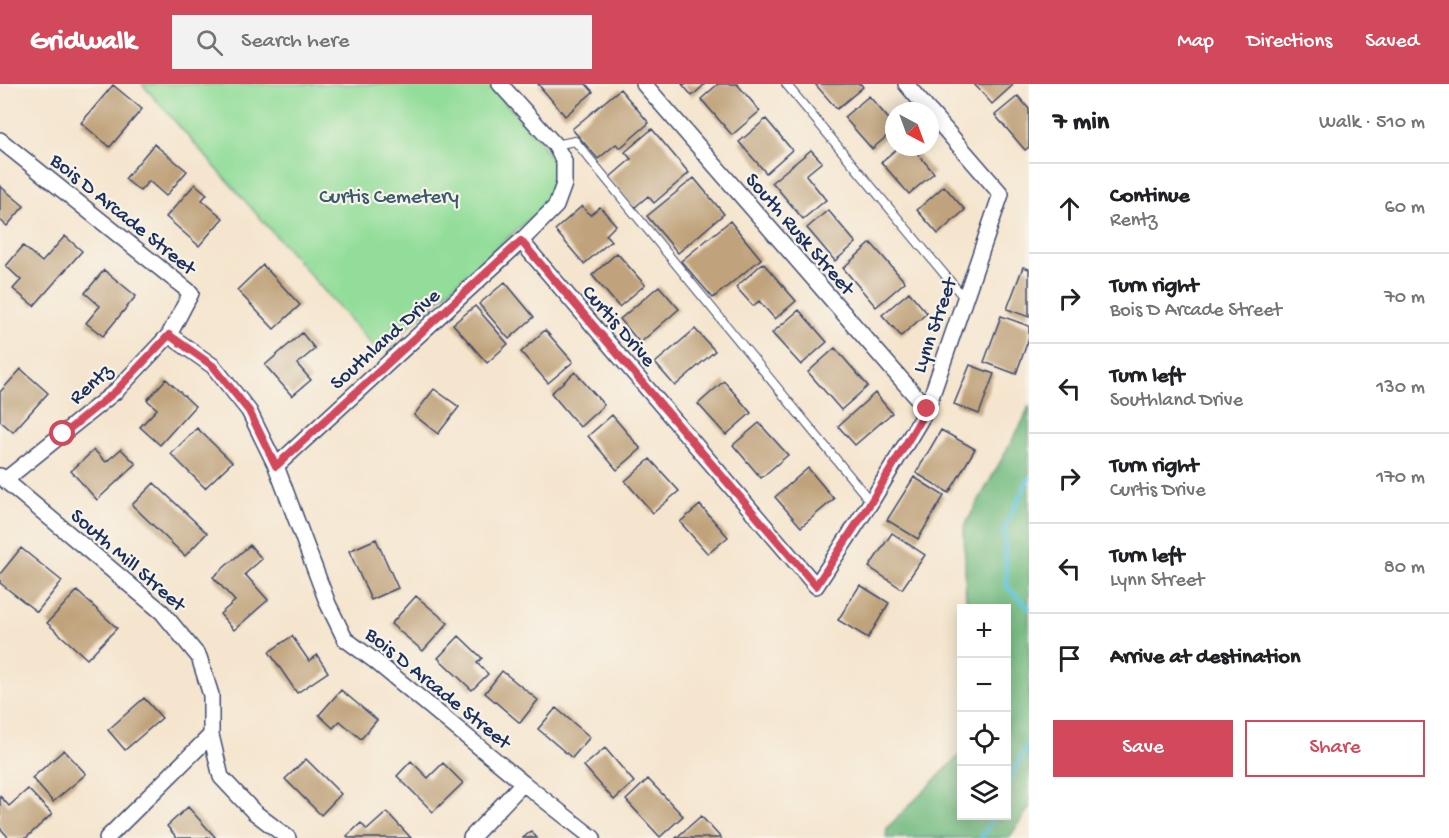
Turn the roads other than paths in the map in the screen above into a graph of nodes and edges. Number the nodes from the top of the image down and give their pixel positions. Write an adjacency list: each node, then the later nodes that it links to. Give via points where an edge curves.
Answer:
1 (500, 84): 8 (street)
2 (644, 84): 12 (street, South Rusk Street)
3 (786, 84): 10 (lane)
4 (906, 84): 5 (street, Lynn Street)
5 (921, 102)
6 (939, 123): 10 (street, Lynn Street, via 1001,194)
7 (0, 140): 11 (street, Bois D Arcade Street, via 191,293)
8 (555, 145): 9 (street, via 564,161 564,183 556,206); 15 (lane, via 575,141)
9 (521, 241): 13 (street, Southland Drive); 16 (street, Curtis Drive)
10 (964, 299): 12 (street, Lynn Street)
11 (169, 335): 13 (street, Bois D Arcade Street, via 213,366 249,411); 14 (street, Rentz, via 116,391)
12 (927, 409): 15 (street, Lynn Street)
13 (276, 466): 18 (street, Bois D Arcade Street, via 345,639)
14 (3, 478): 17 (street, South Mill Street, via 162,612 199,657 211,695)
15 (871, 502): 16 (street, Lynn Street)
16 (816, 586)
17 (211, 735): 19 (street); 20 (street, South Mill Street, via 221,777 254,812)
18 (524, 783): 21 (street); 22 (street, Bois D Arcade Street)
19 (106, 838)
20 (288, 838)
21 (471, 838)
22 (593, 838)

